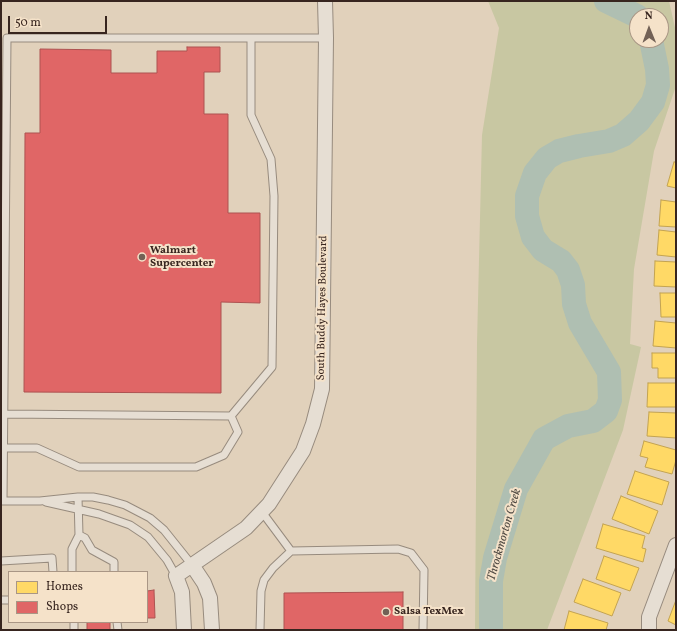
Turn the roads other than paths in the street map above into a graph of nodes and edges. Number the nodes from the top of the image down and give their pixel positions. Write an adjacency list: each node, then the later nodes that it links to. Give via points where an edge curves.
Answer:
1 (325, 1): 3 (street, South Buddy Hayes Boulevard)
2 (251, 38): 3 (lane); 4 (lane, via 7,38); 6 (lane, via 251,115 271,159 274,196 272,367)
3 (326, 38): 12 (street, South Buddy Hayes Boulevard, via 322,389 303,452 274,498)
4 (4, 73): 5 (lane)
5 (4, 414): 6 (lane); 7 (lane)
6 (231, 416): 7 (lane, via 238,432 224,455 196,467 79,467 37,448)
7 (3, 448): 9 (lane)
8 (78, 497): 10 (lane); 11 (lane); 17 (lane, via 108,500 125,505 150,518 164,530)
9 (2, 501): 10 (lane)
10 (40, 501): 11 (lane)
11 (79, 508): 13 (lane); 21 (lane, via 130,525 148,537 167,560)
12 (262, 512): 15 (lane); 17 (street, South Buddy Hayes Boulevard, via 246,528)
13 (78, 535): 19 (lane, via 72,549); 20 (lane, via 85,538 92,550 114,562)
14 (676, 546): 26 (street, via 649,617)
15 (291, 551): 24 (lane, via 264,580 260,591); 25 (lane, via 398,549 411,553 424,570)
16 (1, 560): 18 (lane, via 52,558)
17 (192, 565): 21 (street, South Buddy Hayes Boulevard); 23 (street, via 210,598)
18 (53, 571)
19 (72, 571)
20 (114, 571)
21 (176, 576): 22 (street, via 182,592)
22 (184, 630)
23 (212, 630)
24 (260, 630)
25 (423, 630)
26 (649, 630)

